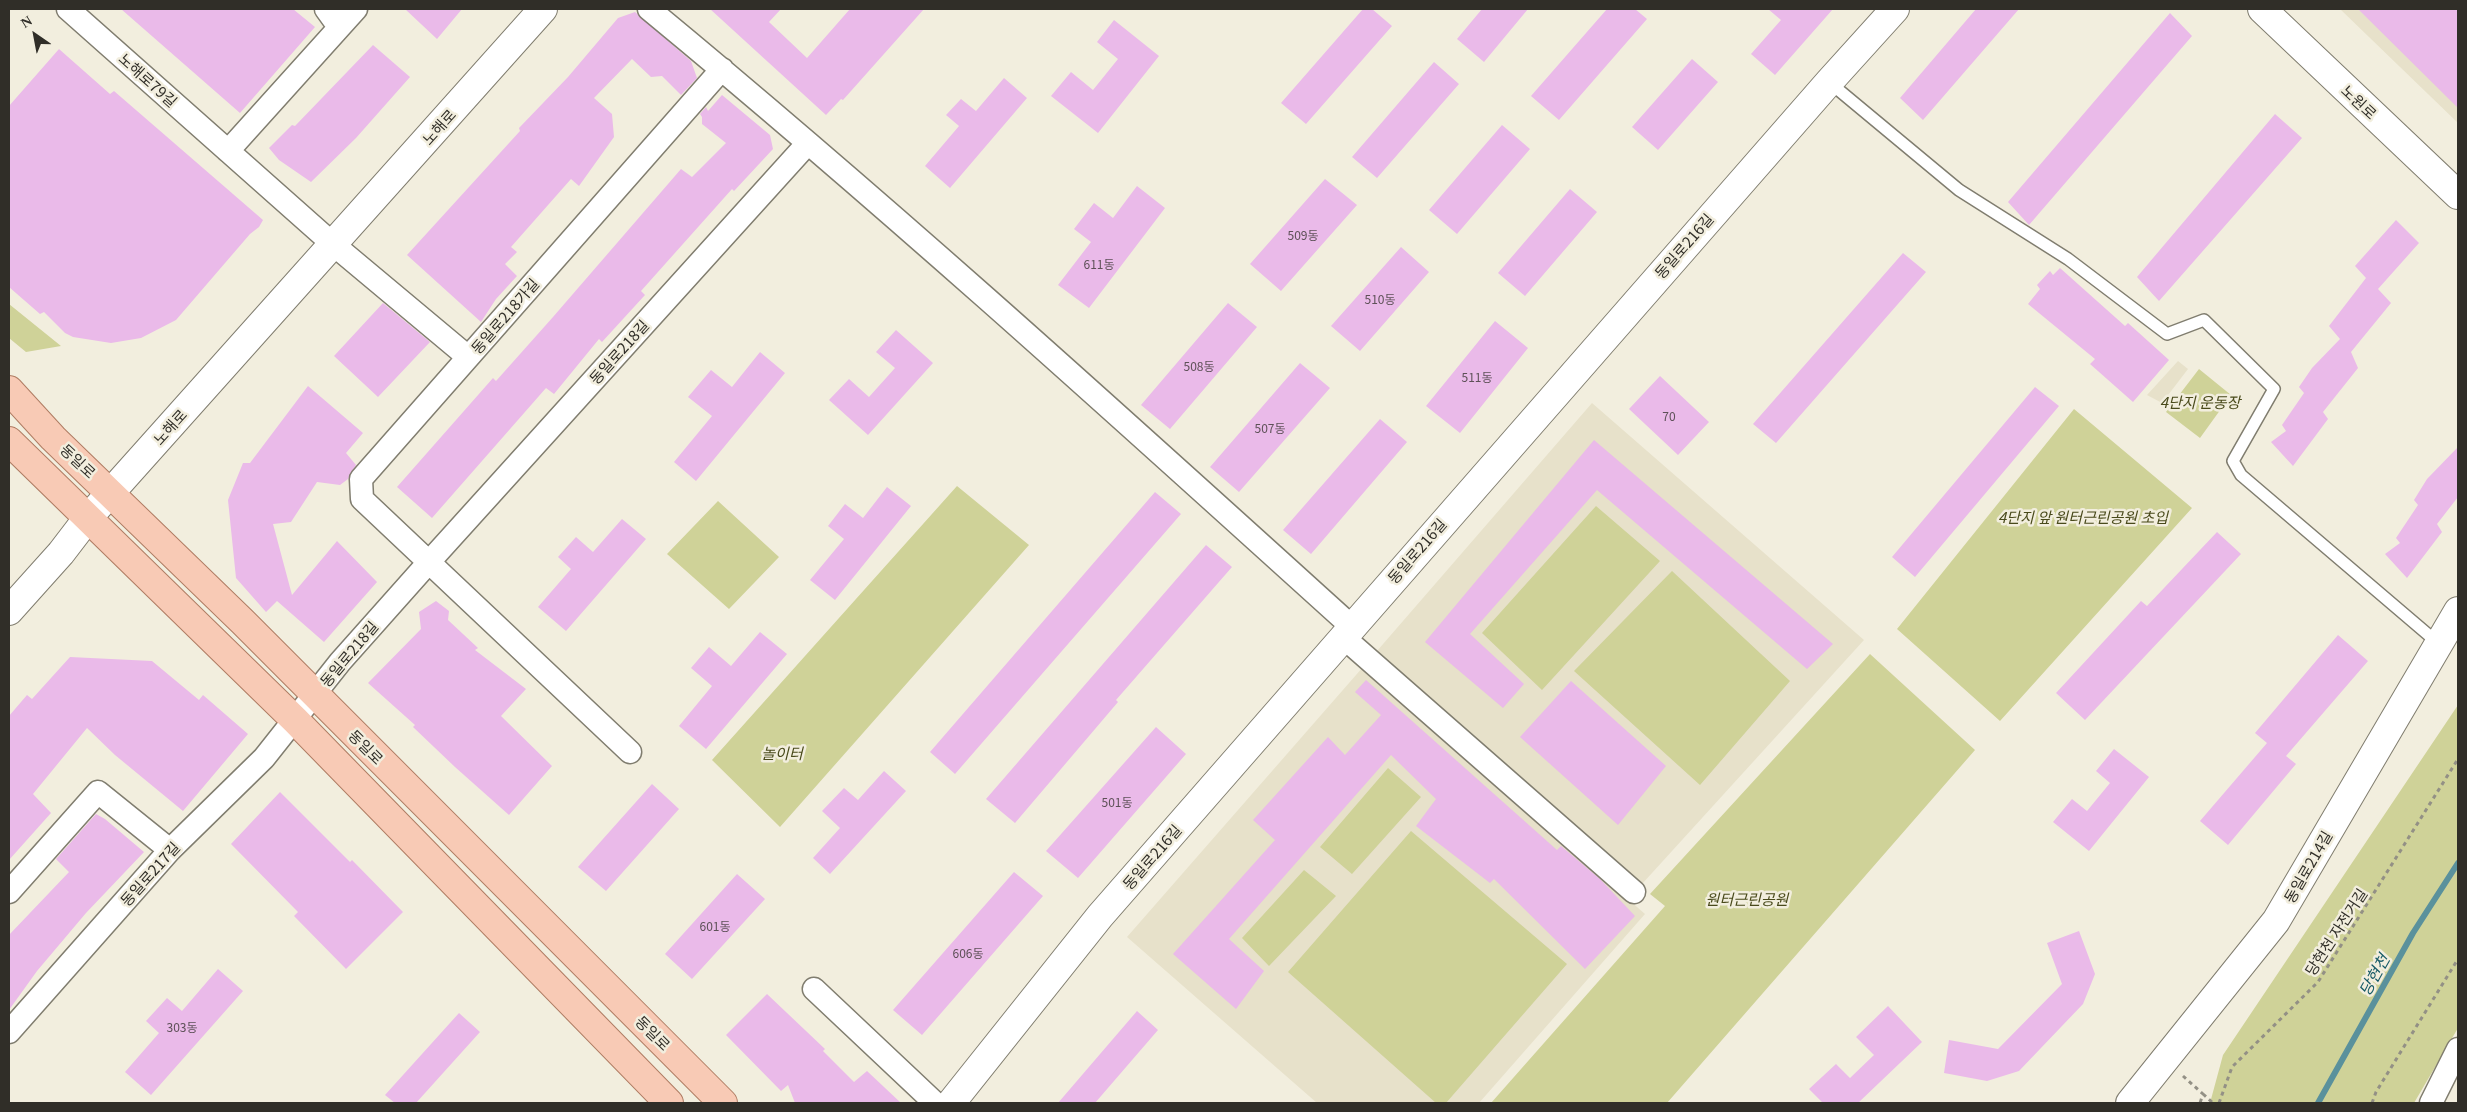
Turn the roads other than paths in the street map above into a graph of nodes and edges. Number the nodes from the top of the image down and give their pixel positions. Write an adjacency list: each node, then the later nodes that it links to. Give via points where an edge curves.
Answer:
1 (68, 9): 12 (street, 노해로79길)
2 (326, 9): 8 (street)
3 (356, 9): 8 (street)
4 (543, 9): 14 (main road, 노해로)
5 (649, 9): 9 (street)
6 (1896, 9): 10 (main road, 동일로216길)
7 (2262, 9): 13 (main road, 노원로)
8 (339, 27): 12 (street)
9 (722, 69): 11 (street); 15 (street, 동일로218가길)
10 (1829, 82): 23 (main road, 동일로216길); 24 (lane, via 1959,190 2068,259 2167,334 2204,320 2274,389 2233,462 2241,475)
11 (808, 143): 20 (street, 동일로218길); 23 (street, via 1126,422)
12 (228, 151): 14 (street, 노해로79길)
13 (2458, 195)
14 (334, 245): 15 (street); 18 (main road, 노해로)
15 (468, 357): 20 (street, 동일로218가길, via 361,479 362,499)
16 (9, 390): 18 (main road, 동일로, via 53,438)
17 (9, 441): 19 (main road)
18 (111, 492): 19 (main road, 노해로); 25 (main road, 동일로)
19 (87, 519): 21 (main road, 노해로); 26 (main road)
20 (429, 562): 25 (street, 동일로218길); 27 (street, 동일로218가길)
21 (9, 611)
22 (2458, 611): 24 (main road, 동일로214길)
23 (1347, 631): 30 (street); 37 (main road, 동일로216길, via 1100,916)
24 (2438, 644): 38 (main road, 동일로214길, via 2276,921)
25 (314, 695): 26 (street, 동일로218길); 35 (main road, 동일로)
26 (295, 720): 28 (street, 동일로217길, via 264,758); 34 (main road)
27 (630, 752)
28 (170, 850): 29 (street, via 98,792); 32 (street, 동일로217길)
29 (9, 892)
30 (1634, 892)
31 (814, 989): 36 (street)
32 (9, 1032)
33 (2458, 1049): 39 (street)
34 (669, 1103)
35 (723, 1103)
36 (935, 1103)
37 (951, 1103)
38 (2130, 1103)
39 (2431, 1103)

